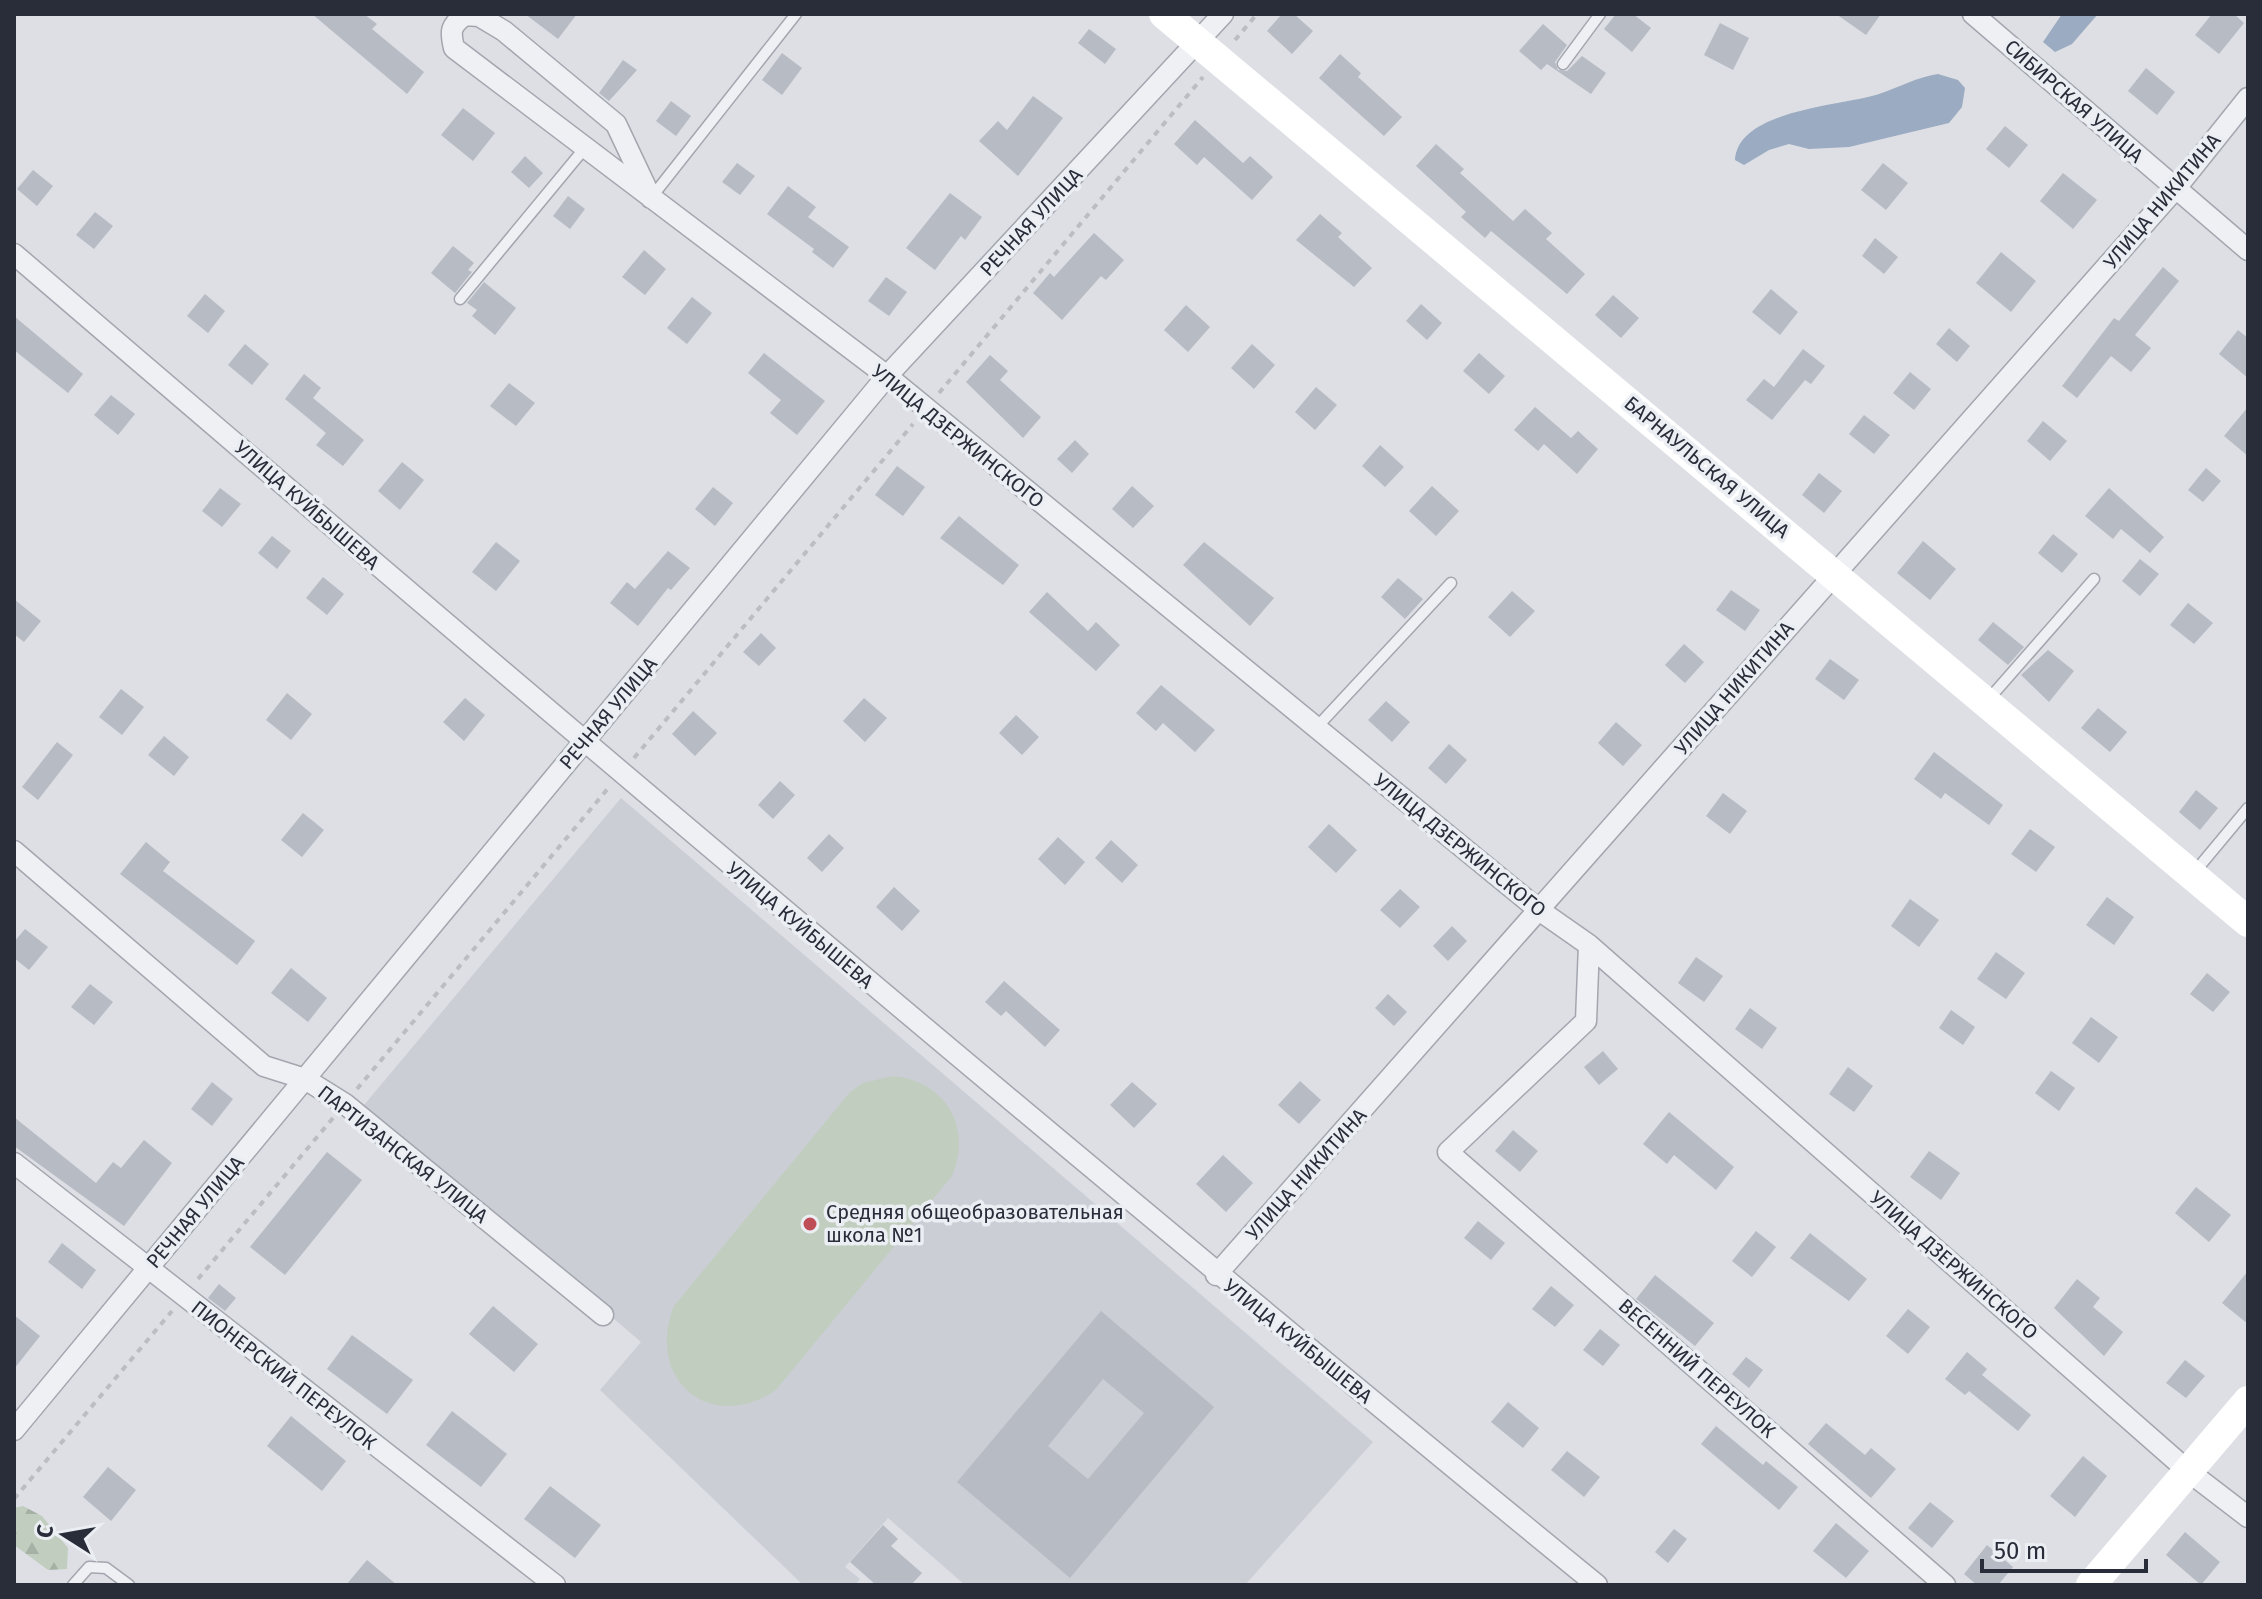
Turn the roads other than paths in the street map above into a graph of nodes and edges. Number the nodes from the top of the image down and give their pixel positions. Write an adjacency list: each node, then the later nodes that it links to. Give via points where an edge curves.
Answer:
1 (796, 14): 11 (lane)
2 (1164, 14): 6 (street, БАРНАУЛЬСКАЯ УЛИЦА)
3 (1223, 14): 6 (street, РЕЧНАЯ УЛИЦА)
4 (1600, 14): 7 (lane)
5 (1973, 14): 10 (street, СИБИРСКАЯ УЛИЦА)
6 (1198, 43): 15 (street, РЕЧНАЯ УЛИЦА); 16 (street, БАРНАУЛЬСКАЯ УЛИЦА)
7 (1563, 64)
8 (2248, 98): 10 (street, УЛИЦА НИКИТИНА)
9 (584, 149): 11 (street, УЛИЦА ДЗЕРЖИНСКОГО); 11 (street, УЛИЦА ДЗЕРЖИНСКОГО, via 454,48 454,23 465,15 479,16 504,31 616,124); 14 (lane)
10 (2176, 188): 12 (street, СИБИРСКАЯ УЛИЦА); 16 (street, УЛИЦА НИКИТИНА)
11 (651, 198): 15 (street, УЛИЦА ДЗЕРЖИНСКОГО)
12 (2248, 250)
13 (14, 254): 21 (street, УЛИЦА КУЙБЫШЕВА)
14 (460, 299)
15 (887, 376): 20 (street, УЛИЦА ДЗЕРЖИНСКОГО); 21 (street, РЕЧНАЯ УЛИЦА)
16 (1834, 573): 19 (street, БАРНАУЛЬСКАЯ УЛИЦА); 25 (street, УЛИЦА НИКИТИНА)
17 (2094, 579): 19 (lane)
18 (1451, 583): 20 (lane)
19 (1986, 701): 24 (street, БАРНАУЛЬСКАЯ УЛИЦА)
20 (1316, 728): 25 (street, УЛИЦА ДЗЕРЖИНСКОГО)
21 (583, 743): 28 (street, РЕЧНАЯ УЛИЦА); 31 (street, УЛИЦА КУЙБЫШЕВА)
22 (2248, 808): 24 (lane)
23 (14, 851): 28 (street, ПАРТИЗАНСКАЯ УЛИЦА, via 264,1066)
24 (2192, 875): 26 (street, БАРНАУЛЬСКАЯ УЛИЦА)
25 (1539, 910): 27 (street, УЛИЦА ДЗЕРЖИНСКОГО); 31 (street, УЛИЦА НИКИТИНА)
26 (2248, 922)
27 (1589, 945): 35 (street, УЛИЦА ДЗЕРЖИНСКОГО); 41 (street, ВЕСЕННИЙ ПЕРЕУЛОК, via 1586,1021 1448,1152)
28 (305, 1079): 30 (street, РЕЧНАЯ УЛИЦА); 32 (street, ПАРТИЗАНСКАЯ УЛИЦА, via 345,1104)
29 (14, 1163): 30 (street, ПИОНЕРСКИЙ ПЕРЕУЛОК)
30 (148, 1269): 34 (street, РЕЧНАЯ УЛИЦА); 39 (street, ПИОНЕРСКИЙ ПЕРЕУЛОК)
31 (1216, 1275): 40 (street, УЛИЦА КУЙБЫШЕВА)
32 (603, 1315)
33 (2248, 1401): 35 (street)
34 (14, 1430)
35 (2188, 1471): 36 (street, УЛИЦА ДЗЕРЖИНСКОГО); 42 (street)
36 (2248, 1517)
37 (73, 1585): 38 (lane, via 89,1567 106,1568)
38 (129, 1585)
39 (555, 1585)
40 (1597, 1585)
41 (1945, 1585)
42 (2091, 1585)

